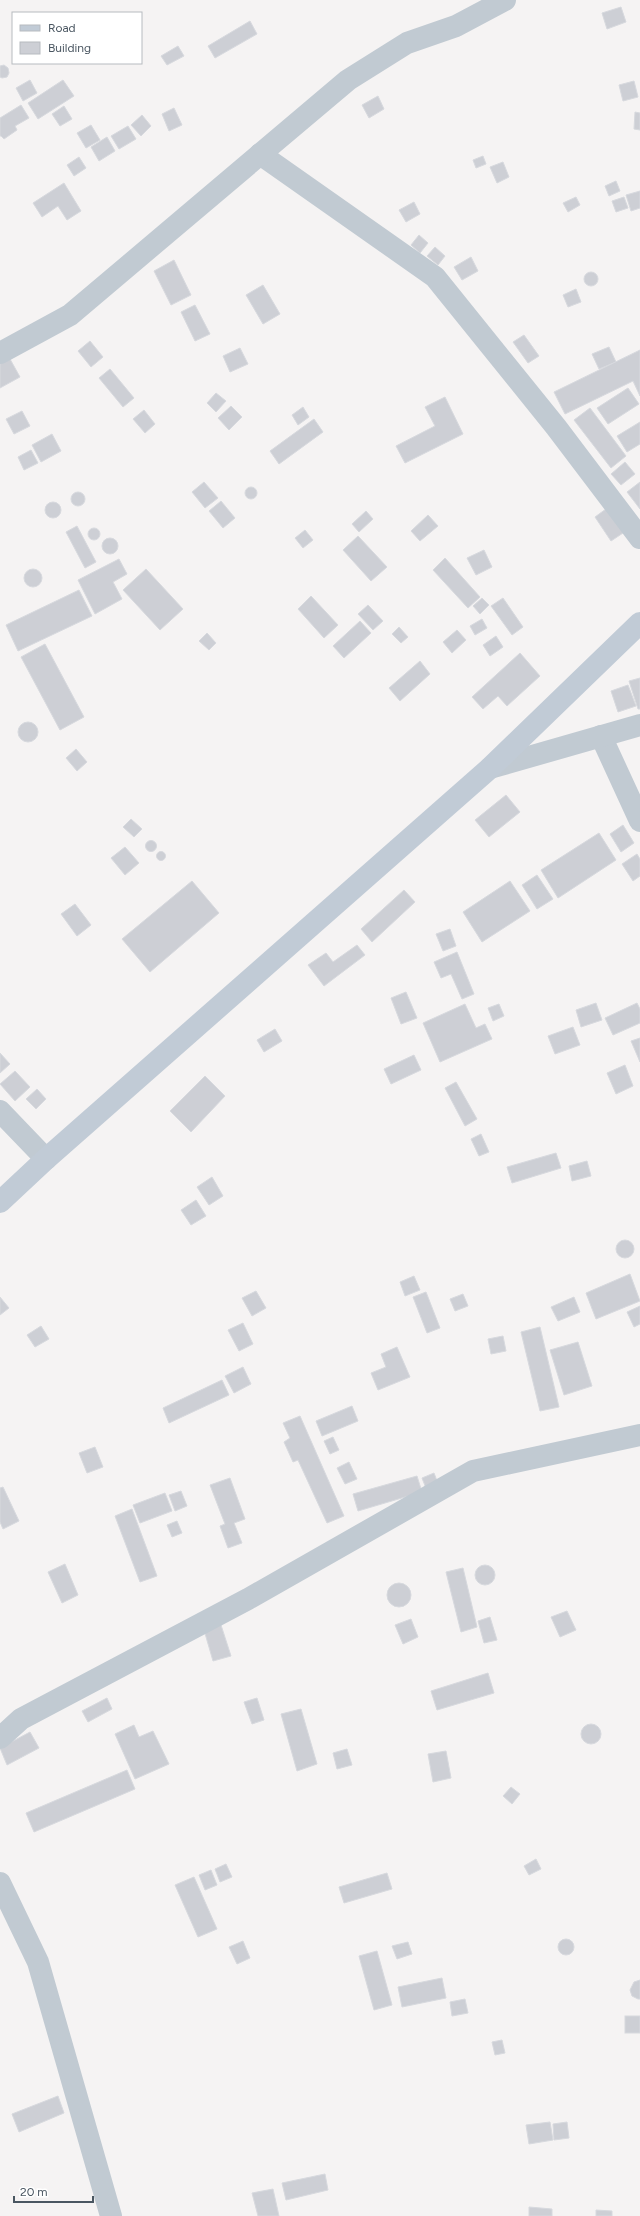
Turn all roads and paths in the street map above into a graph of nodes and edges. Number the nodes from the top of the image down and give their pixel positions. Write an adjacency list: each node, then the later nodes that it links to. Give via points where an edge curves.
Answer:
1 (505, 0): 2 (street, via 456,26 407,43 348,80)
2 (260, 154): 3 (street, via 70,315); 4 (street, via 435,277 556,427)
3 (0, 353)
4 (640, 538)
5 (640, 623): 8 (main road)
6 (640, 725): 7 (street)
7 (601, 736): 8 (street); 9 (street)
8 (490, 768): 11 (main road)
9 (640, 822)
10 (0, 1111): 11 (street)
11 (46, 1159): 12 (main road)
12 (0, 1202)
13 (640, 1435): 14 (street, via 473,1471 248,1599)
14 (10, 1719): 15 (street)
15 (0, 1738)
16 (0, 1883): 17 (street, via 38,1962)
17 (111, 2216)

